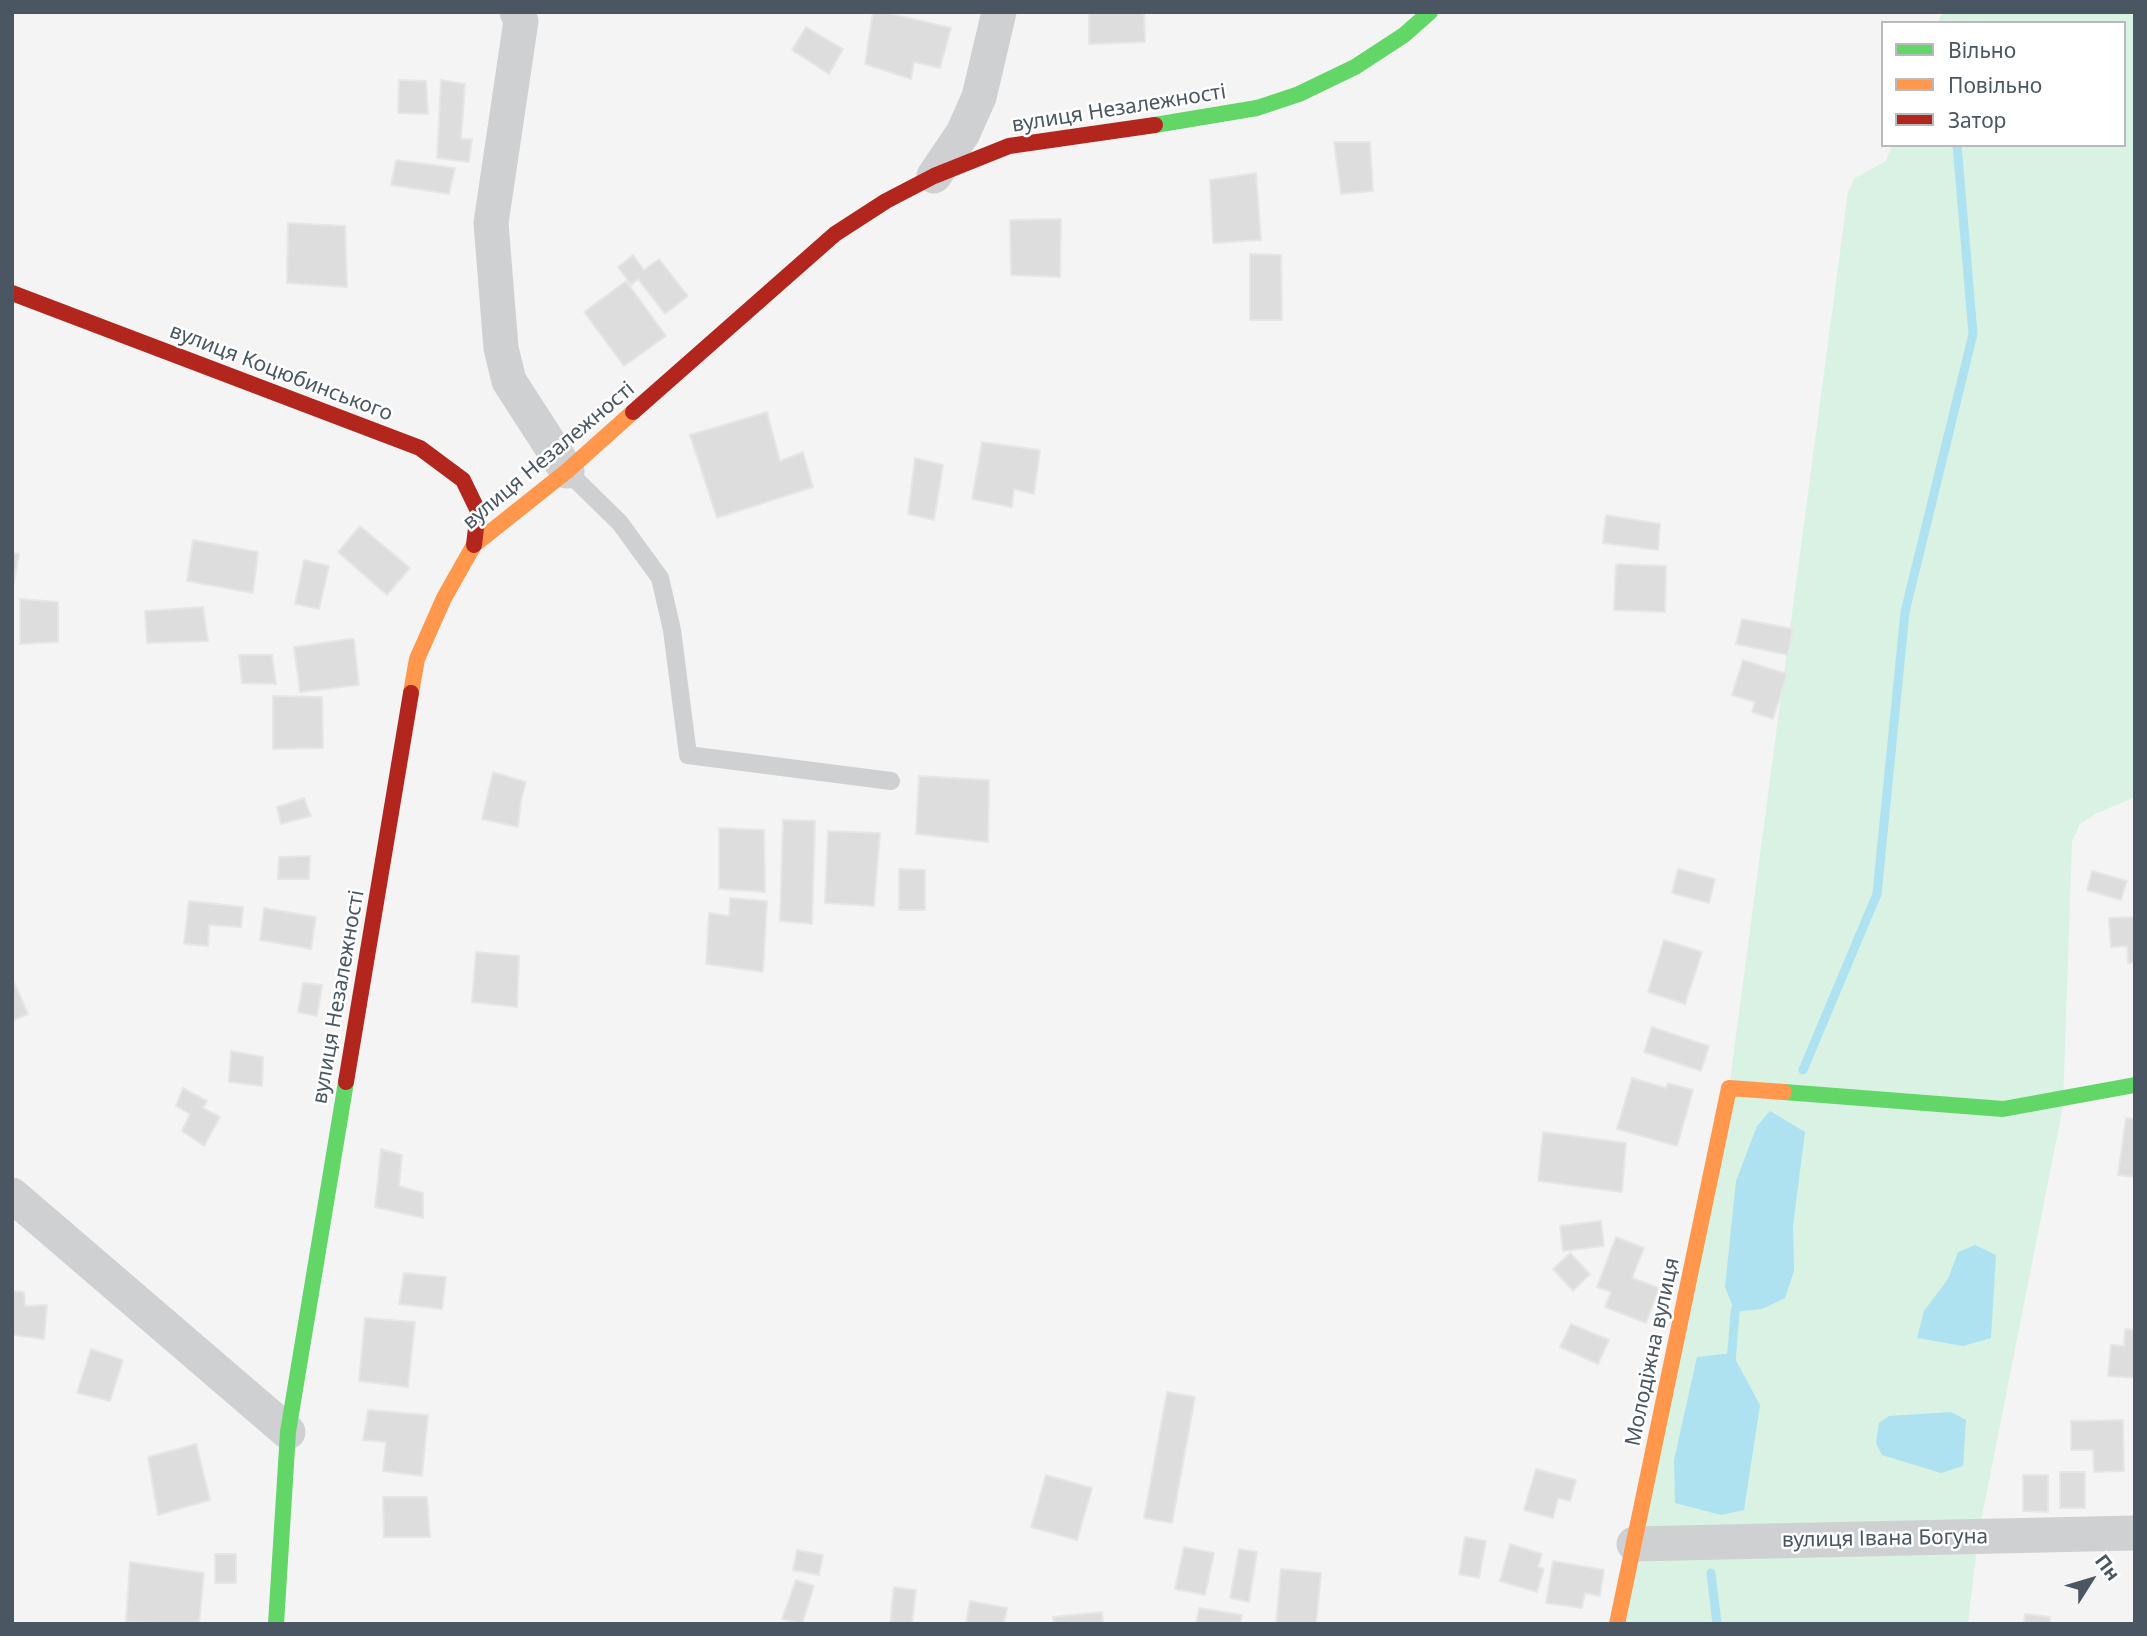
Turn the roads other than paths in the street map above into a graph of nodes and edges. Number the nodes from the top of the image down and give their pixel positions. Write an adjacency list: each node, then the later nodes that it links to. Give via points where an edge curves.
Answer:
1 (517, 12): 6 (street, via 521,21 491,223 501,348 509,381)
2 (999, 12): 4 (street, via 979,97 963,133)
3 (1430, 12): 4 (street, вулиця Незалежності, via 1355,68 1257,108 1009,146)
4 (934, 176): 6 (street, вулиця Незалежності, via 835,234)
5 (12, 293): 7 (street, вулиця Коцюбинського, via 420,448 463,480 478,511)
6 (567, 471): 7 (street, вулиця Незалежності); 8 (lane, via 620,523 660,578 673,630 688,755)
7 (474, 545): 11 (street, вулиця Незалежності, via 417,659)
8 (891, 781)
9 (2135, 1085): 13 (street, Молодіжна вулиця, via 2003,1109 1729,1088)
10 (12, 1195): 11 (street)
11 (288, 1432): 14 (street, вулиця Незалежності)
12 (2135, 1534): 13 (street, вулиця Івана Богуна)
13 (1634, 1544): 15 (street, Молодіжна вулиця)
14 (276, 1624)
15 (1618, 1624)

